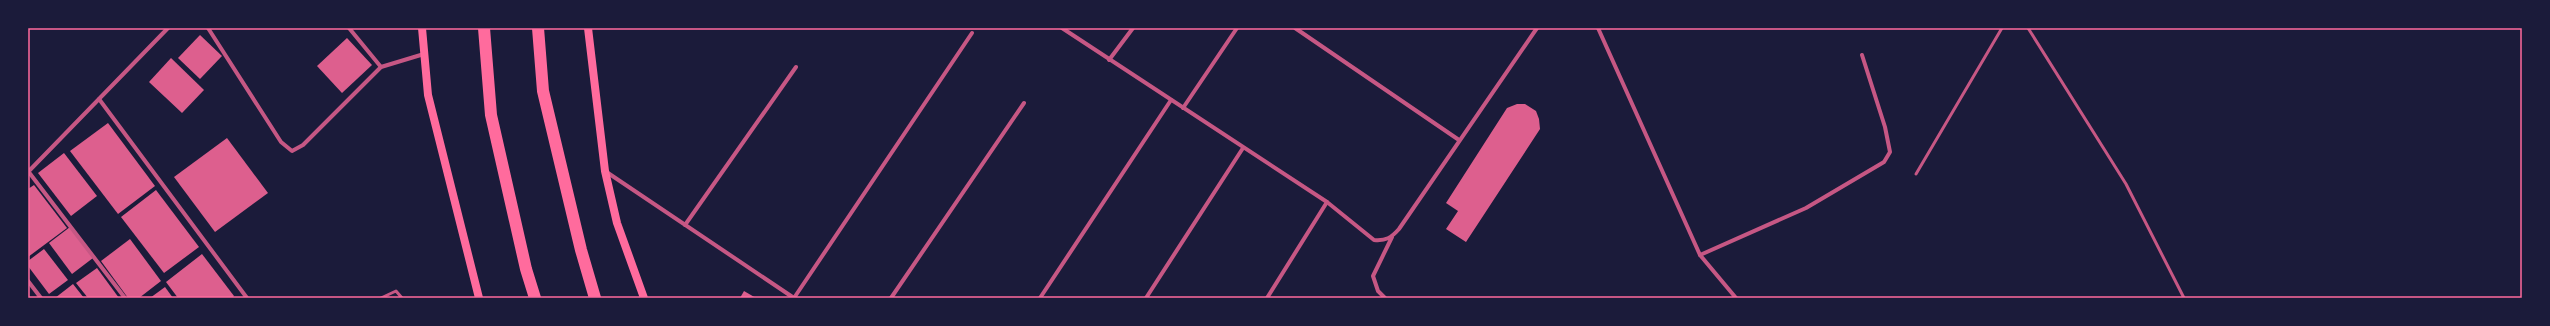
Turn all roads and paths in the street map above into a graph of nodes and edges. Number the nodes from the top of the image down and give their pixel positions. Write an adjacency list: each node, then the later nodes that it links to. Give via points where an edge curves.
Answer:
1 (168, 28): 22 (street)
2 (208, 28): 20 (street, via 281,142 292,151 303,145)
3 (349, 28): 20 (street)
4 (422, 28): 17 (main road)
5 (484, 28): 42 (highway, via 491,115)
6 (538, 28): 43 (highway, via 543,92)
7 (588, 28): 28 (main road)
8 (1062, 28): 19 (street)
9 (1133, 28): 19 (street)
10 (1237, 28): 25 (street)
11 (1295, 28): 26 (street)
12 (1537, 28): 26 (street)
13 (1598, 28): 34 (street)
14 (2002, 28): 30 (lane)
15 (2028, 28): 51 (lane, via 2126,184)
16 (972, 33): 32 (street, via 794,298)
17 (424, 54): 20 (street); 41 (main road, via 428,95)
18 (1862, 55): 34 (street, via 1885,127 1890,152 1884,162 1806,208)
19 (1109, 60): 23 (street)
20 (381, 67)
21 (796, 67): 32 (street)
22 (99, 99): 29 (street); 38 (street)
23 (1171, 100): 25 (street); 46 (street)
24 (1024, 103): 45 (street)
25 (1183, 108): 27 (street)
26 (1459, 140): 33 (street)
27 (1244, 148): 31 (street); 47 (street)
28 (605, 171): 32 (street); 44 (main road, via 617,223)
29 (28, 172): 37 (street)
30 (1916, 174)
31 (1327, 202): 33 (street, via 1374,240); 48 (street)
32 (685, 225)
33 (1392, 237): 49 (street, via 1373,276 1378,291)
34 (1700, 255): 50 (street)
35 (28, 281): 36 (street)
36 (41, 298)
37 (125, 298)
38 (247, 298)
39 (381, 298): 40 (lane, via 396,291)
40 (402, 298)
41 (479, 298)
42 (535, 298)
43 (595, 298)
44 (644, 298)
45 (891, 298)
46 (1040, 298)
47 (1146, 298)
48 (1267, 298)
49 (1385, 298)
50 (1736, 298)
51 (2184, 298)

